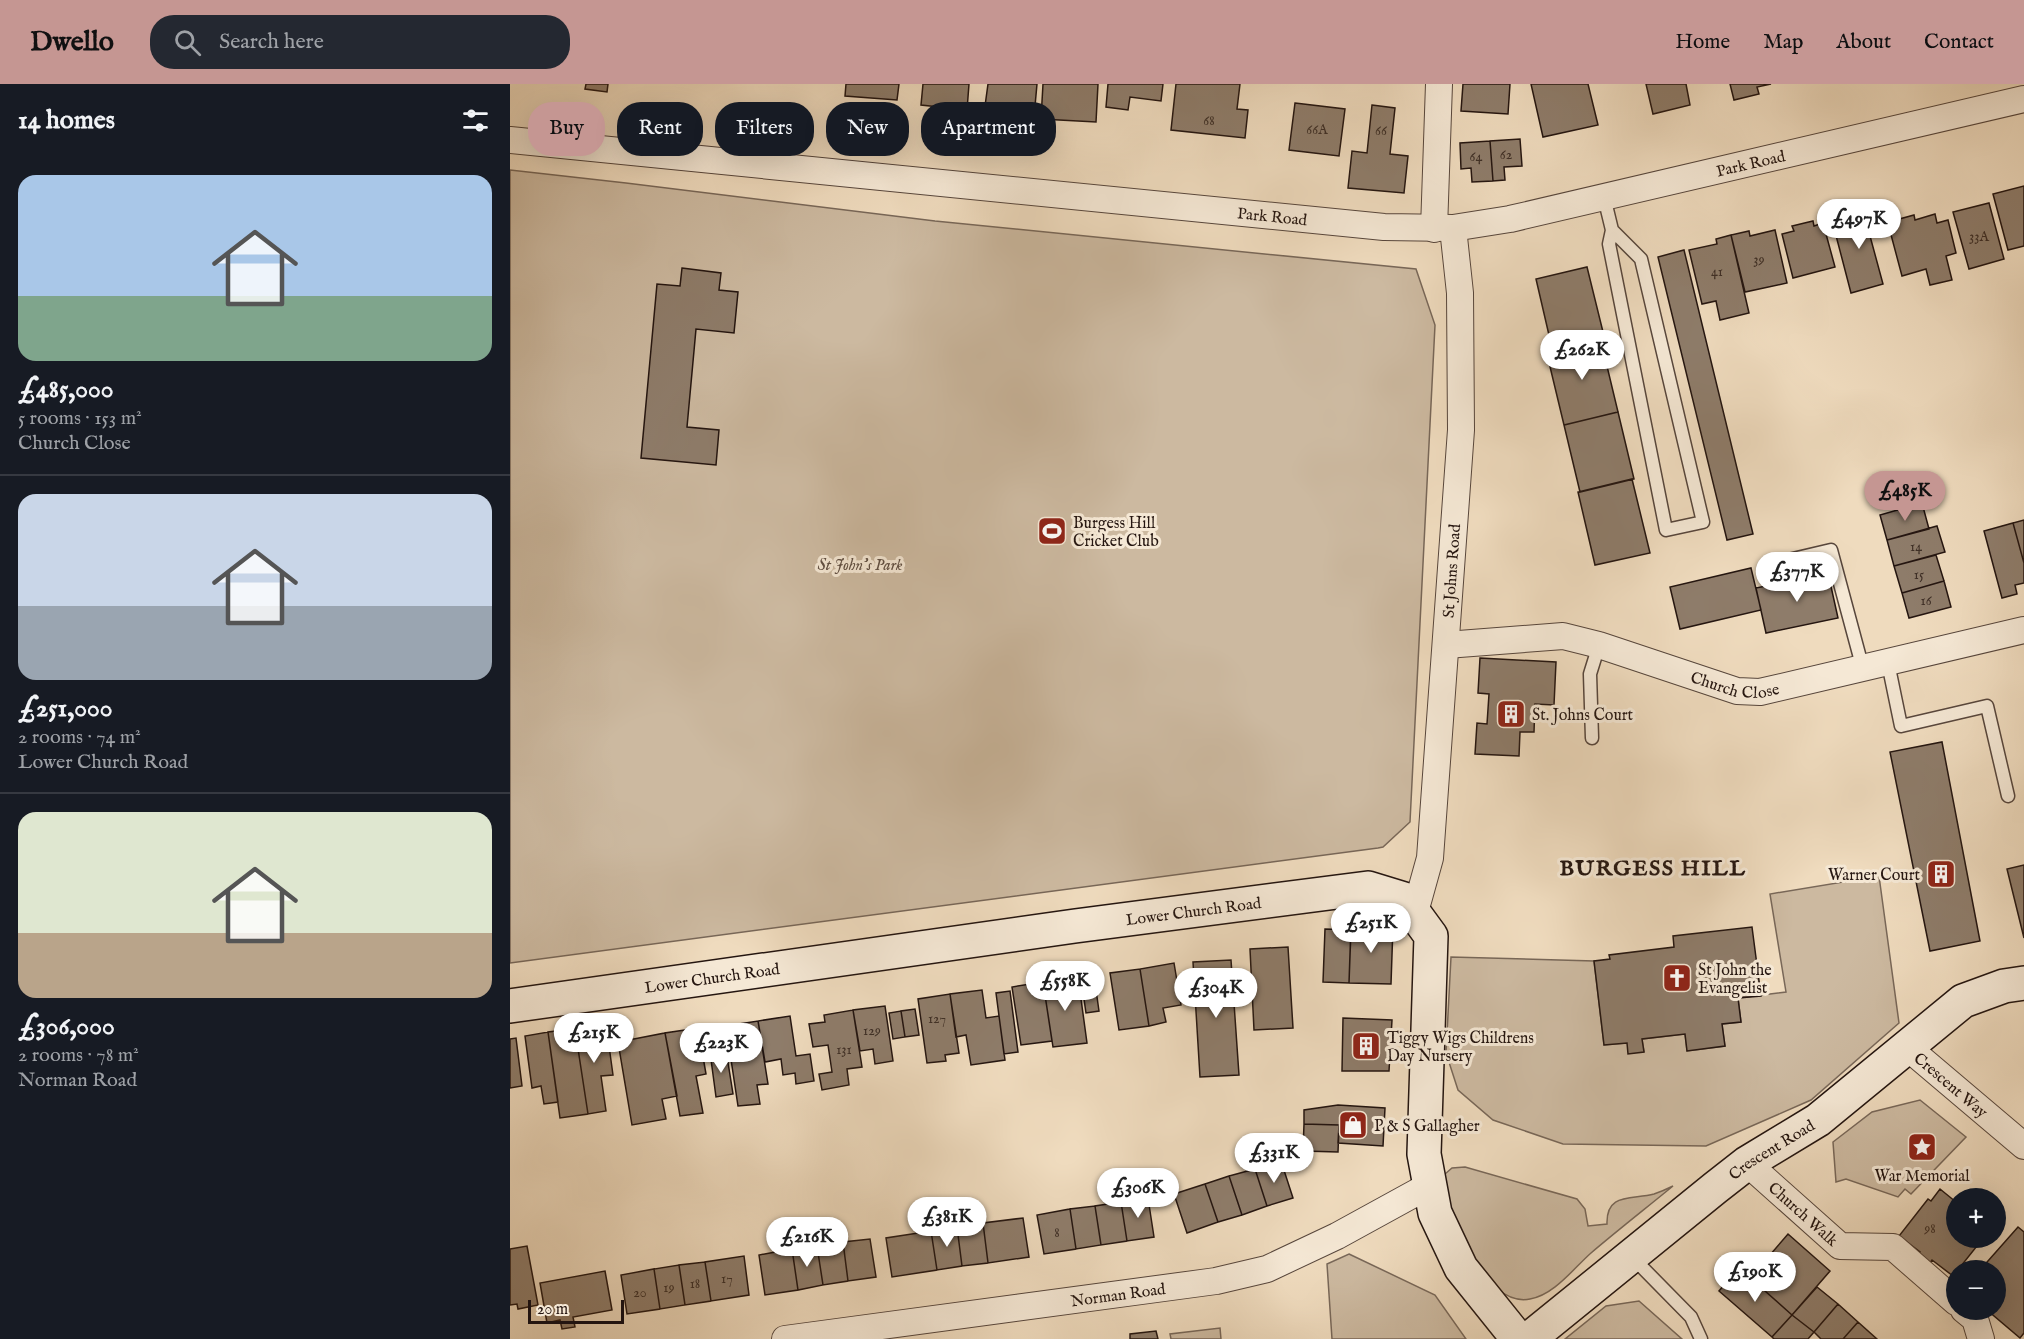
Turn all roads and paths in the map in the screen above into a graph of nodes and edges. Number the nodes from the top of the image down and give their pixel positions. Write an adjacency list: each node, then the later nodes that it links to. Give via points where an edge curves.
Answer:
1 (1439, 84): 5 (street, St Johns Road)
2 (2024, 99): 4 (street, Park Road)
3 (510, 140): 5 (street, Park Road, via 1384,227)
4 (1604, 197): 5 (street, Park Road, via 1510,219); 6 (lane)
5 (1444, 228): 9 (street, St Johns Road, via 1460,293 1461,430)
6 (1612, 230): 6 (lane, via 1609,244 1666,530 1703,522 1641,259)
7 (1772, 564): 12 (lane, via 1832,550)
8 (2024, 630): 11 (street, Church Close)
9 (1446, 645): 10 (street, Church Close, via 1563,636); 15 (street, St Johns Road, via 1430,858)
10 (1599, 645): 12 (street, Church Close, via 1737,691 1760,692); 13 (lane, via 1590,674)
11 (1888, 663): 12 (street, Church Close); 14 (lane, via 1901,726 1987,706)
12 (1863, 669)
13 (1592, 738)
14 (2008, 796)
15 (1415, 912): 17 (street, Lower Church Road, via 1404,899 1368,888); 21 (street, Lower Church Road, via 1431,936 1424,1154)
16 (2024, 983): 18 (street, Crescent Road, via 1963,1001)
17 (510, 1006)
18 (1907, 1047): 19 (street, Crescent Way); 20 (street, Crescent Road, via 1818,1120)
19 (2024, 1146)
20 (1747, 1163): 22 (street, Crescent Road); 23 (street, Church Walk, via 1840,1246 1893,1247)
21 (1430, 1185): 25 (street, Norman Road, via 1266,1269 1216,1281); 26 (street, Lower Church Road, via 1435,1213 1461,1268)
22 (1632, 1257): 27 (street, Crescent Road); 28 (lane, via 1691,1317)
23 (1946, 1293)
24 (1975, 1320): 29 (street)
25 (785, 1339)
26 (1518, 1339)
27 (1529, 1339)
28 (1701, 1339)
29 (1981, 1339)

